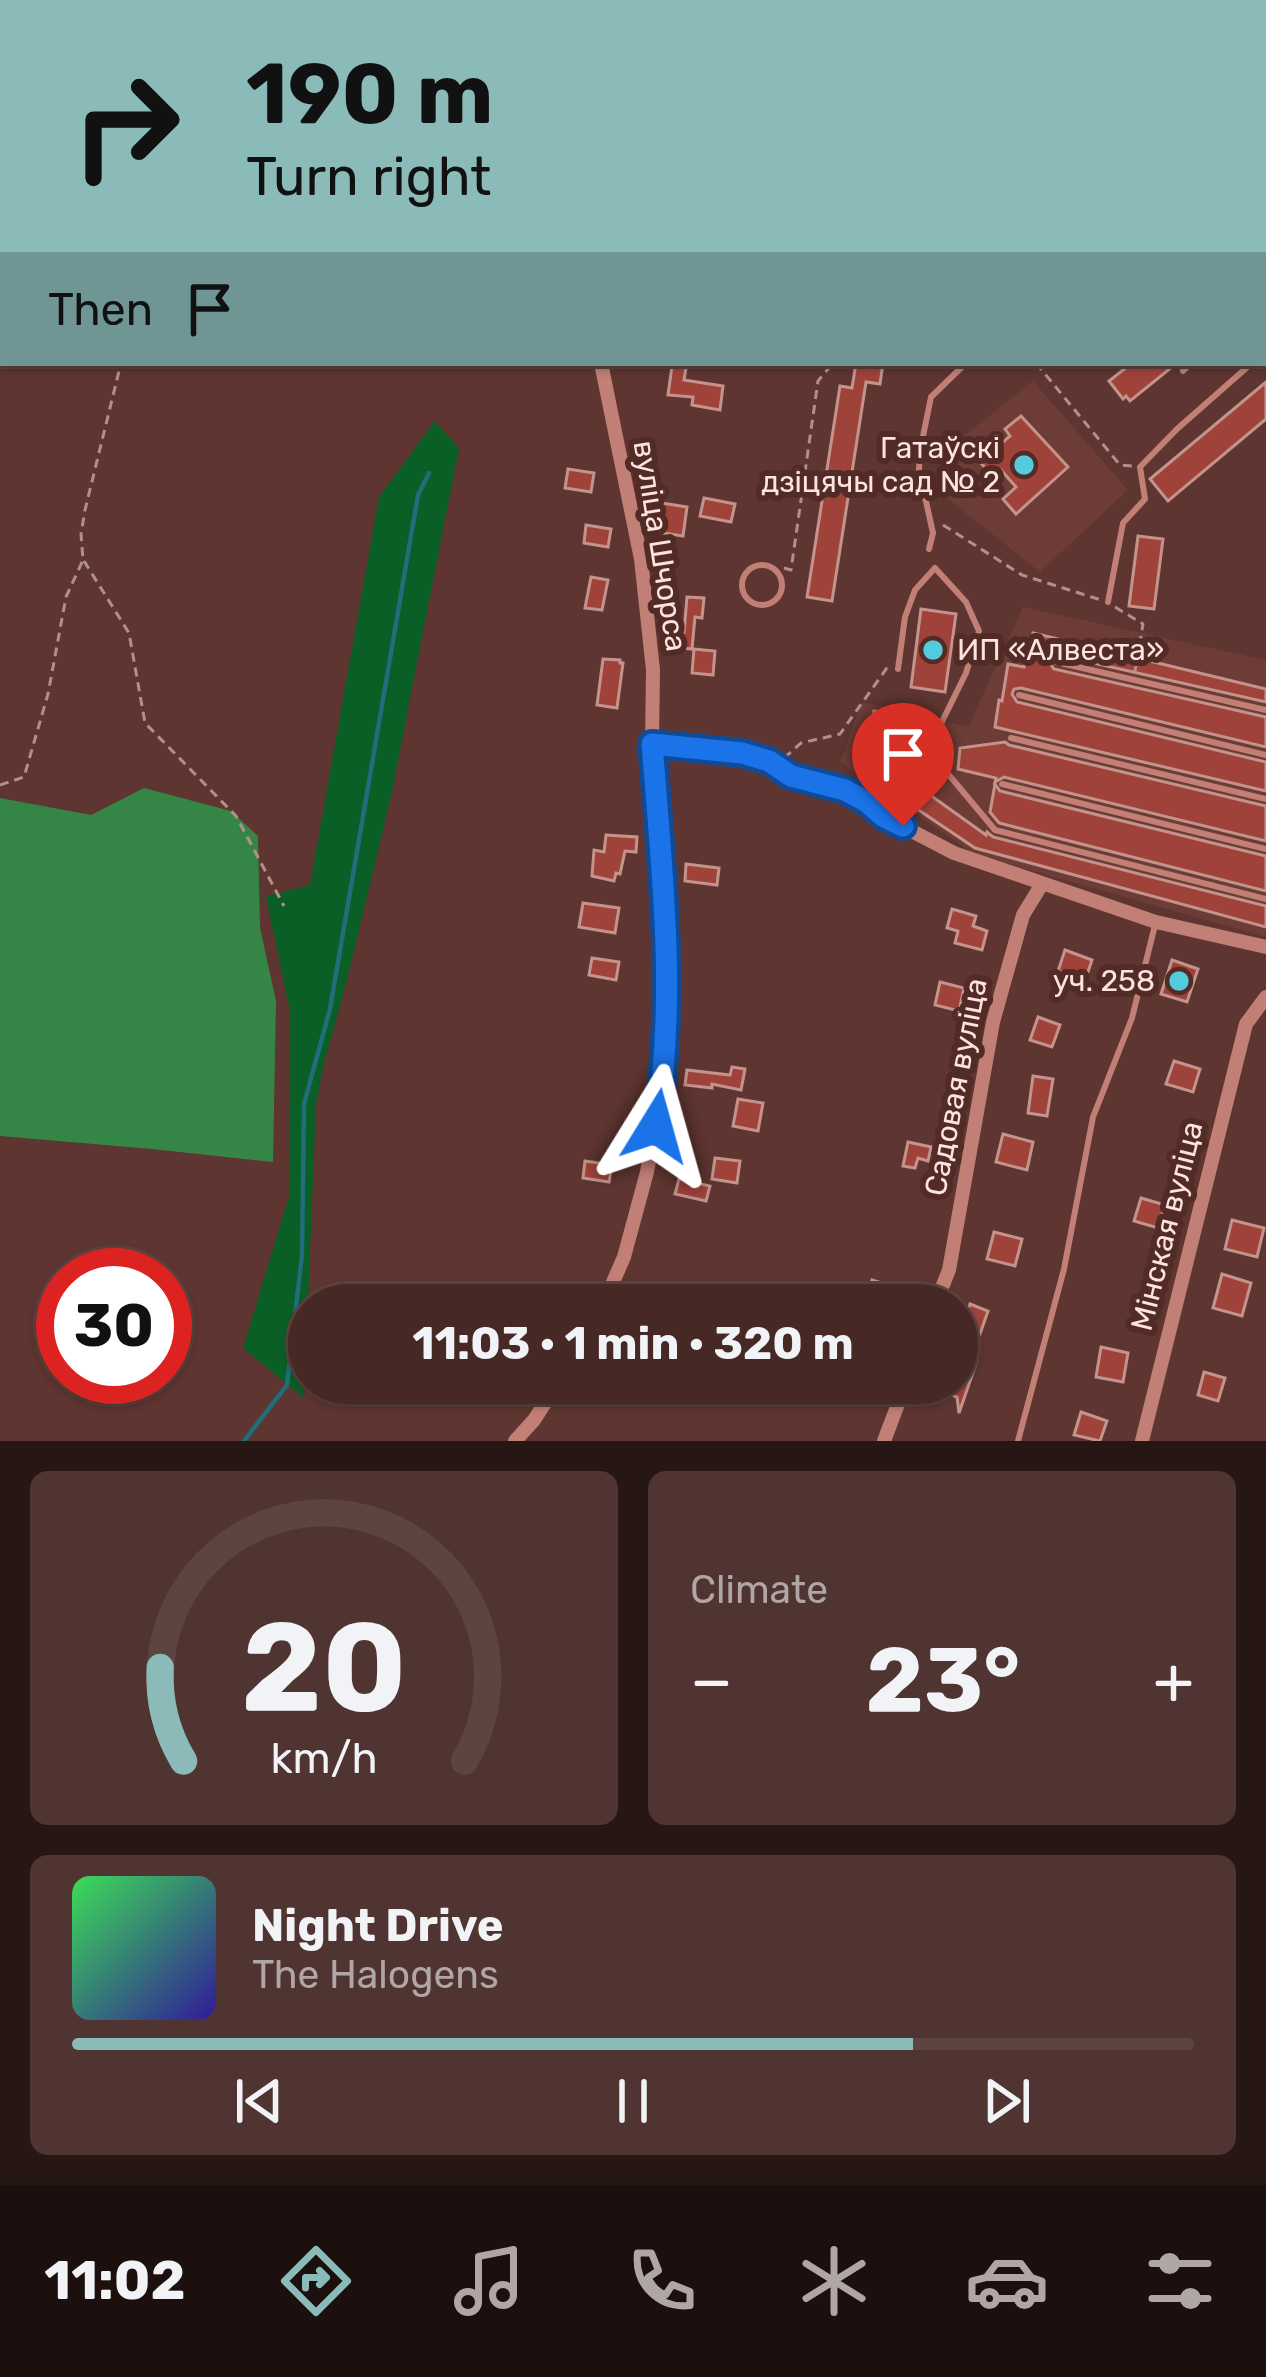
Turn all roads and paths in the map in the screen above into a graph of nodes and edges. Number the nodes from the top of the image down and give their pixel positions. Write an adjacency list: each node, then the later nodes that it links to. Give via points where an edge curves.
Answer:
1 (121, 366): 12 (path, via 80,534)
2 (602, 366): 23 (street, вуліца Шчорса, via 641,559)
3 (830, 366): 13 (path, via 818,381 791,570)
4 (963, 366): 10 (lane, via 931,398 919,470)
5 (1038, 366): 9 (path, via 1120,464)
6 (1188, 366): 8 (lane)
7 (1249, 366): 9 (lane)
8 (1183, 371)
9 (1140, 467): 15 (lane, via 1144,499 1124,523)
10 (929, 517): 11 (lane); 15 (path, via 1022,575)
11 (929, 549)
12 (83, 560): 27 (path, via 66,597 24,777); 32 (path, via 129,633 146,723 236,816)
13 (784, 568)
14 (780, 593): 14 (lane, via 753,603 742,581 755,566 770,567)
15 (1108, 602): 19 (path, via 1143,624)
16 (901, 649): 18 (lane); 25 (path, via 839,734 801,742); 31 (lane, via 915,590 935,568 980,631 928,750 994,830)
17 (1056, 662): 19 (lane)
18 (898, 669)
19 (1134, 679): 21 (lane)
20 (1019, 695): 24 (lane)
21 (1266, 710)
22 (1011, 737): 28 (lane)
23 (652, 744): 25 (street, via 742,753); 36 (street, вуліца Шчорса, via 664,1079 638,1212)
24 (1266, 755)
25 (776, 766): 30 (street, via 845,790 954,854)
26 (1002, 784): 29 (lane)
27 (0, 785)
28 (1266, 799)
29 (1266, 849)
30 (1042, 884): 33 (street); 37 (street, Садовая вуліца, via 1023,915 993,1022)
31 (1266, 899)
32 (284, 906)
33 (1156, 922): 34 (street); 42 (lane, via 1132,1018 1093,1117 1064,1269)
34 (1266, 947)
35 (1266, 997): 43 (street, Мінская вуліца, via 1246,1024)
36 (612, 1284)
37 (943, 1284)
38 (544, 1404): 40 (street)
39 (898, 1404): 41 (street)
40 (515, 1441)
41 (884, 1441)
42 (1018, 1441)
43 (1142, 1441)

